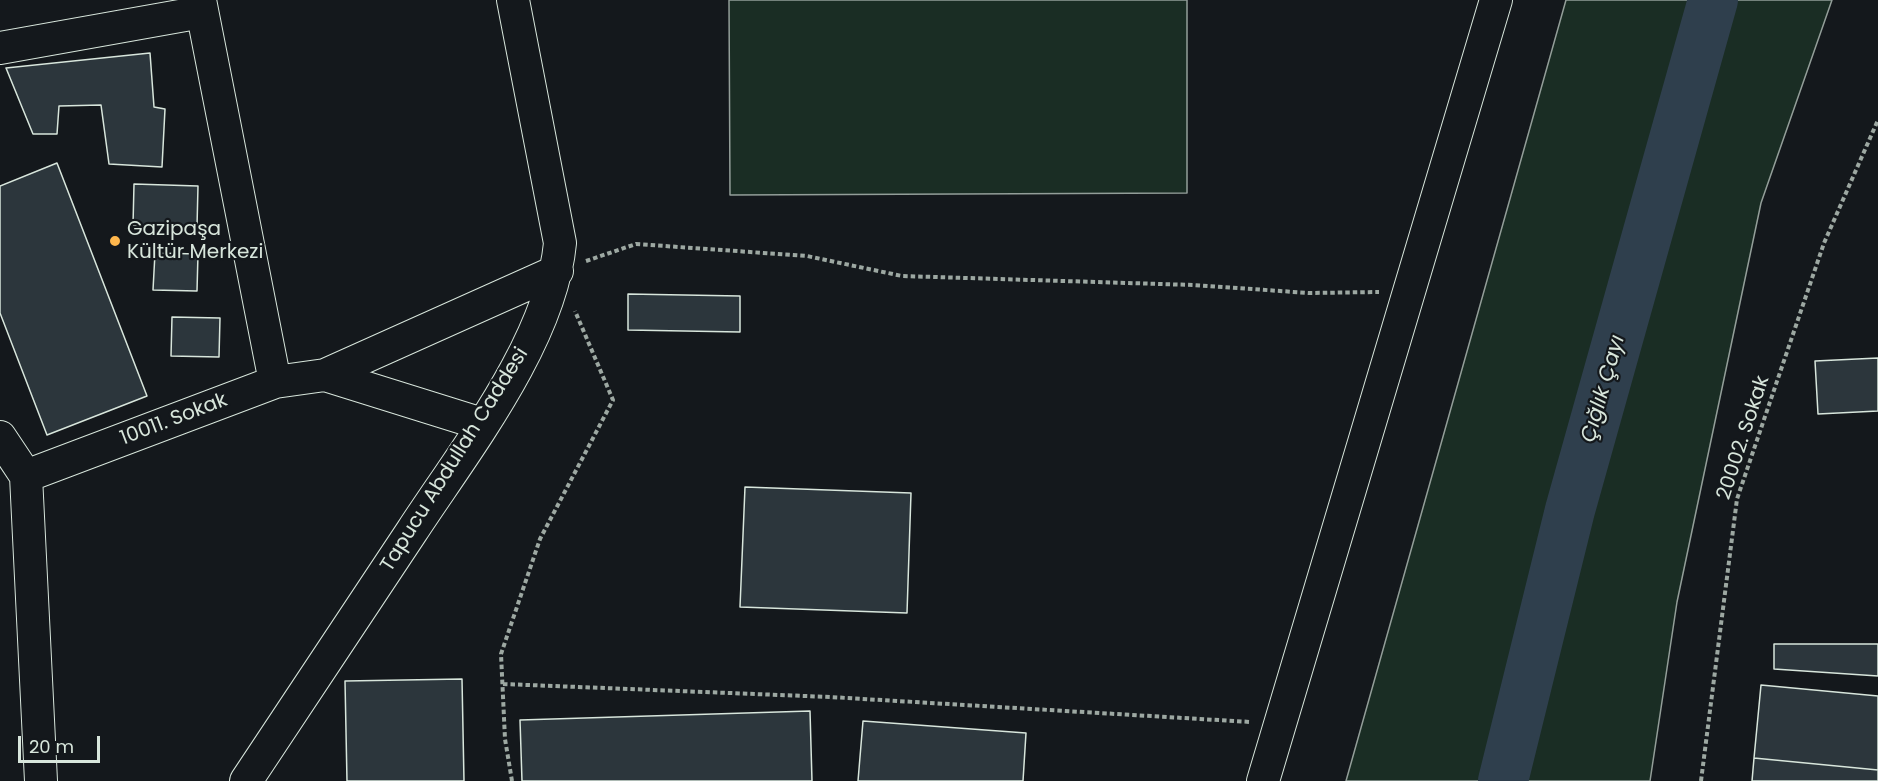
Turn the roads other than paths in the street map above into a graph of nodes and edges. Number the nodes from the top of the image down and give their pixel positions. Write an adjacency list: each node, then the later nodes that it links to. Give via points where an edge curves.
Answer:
1 (513, 0): 5 (street, Tapucu Abdullah Caddesi, via 560,243)
2 (1496, 0): 13 (street)
3 (201, 6): 4 (street); 7 (street)
4 (0, 48)
5 (557, 271): 6 (street, 10011. Sokak); 8 (street, Tapucu Abdullah Caddesi, via 528,345)
6 (325, 375): 7 (street, 10011. Sokak); 8 (street, 10011. Sokak)
7 (275, 382): 10 (street, 10011. Sokak)
8 (483, 424): 12 (street, Tapucu Abdullah Caddesi)
9 (0, 438): 10 (street)
10 (26, 476): 11 (street)
11 (41, 781)
12 (246, 781)
13 (1263, 781)

